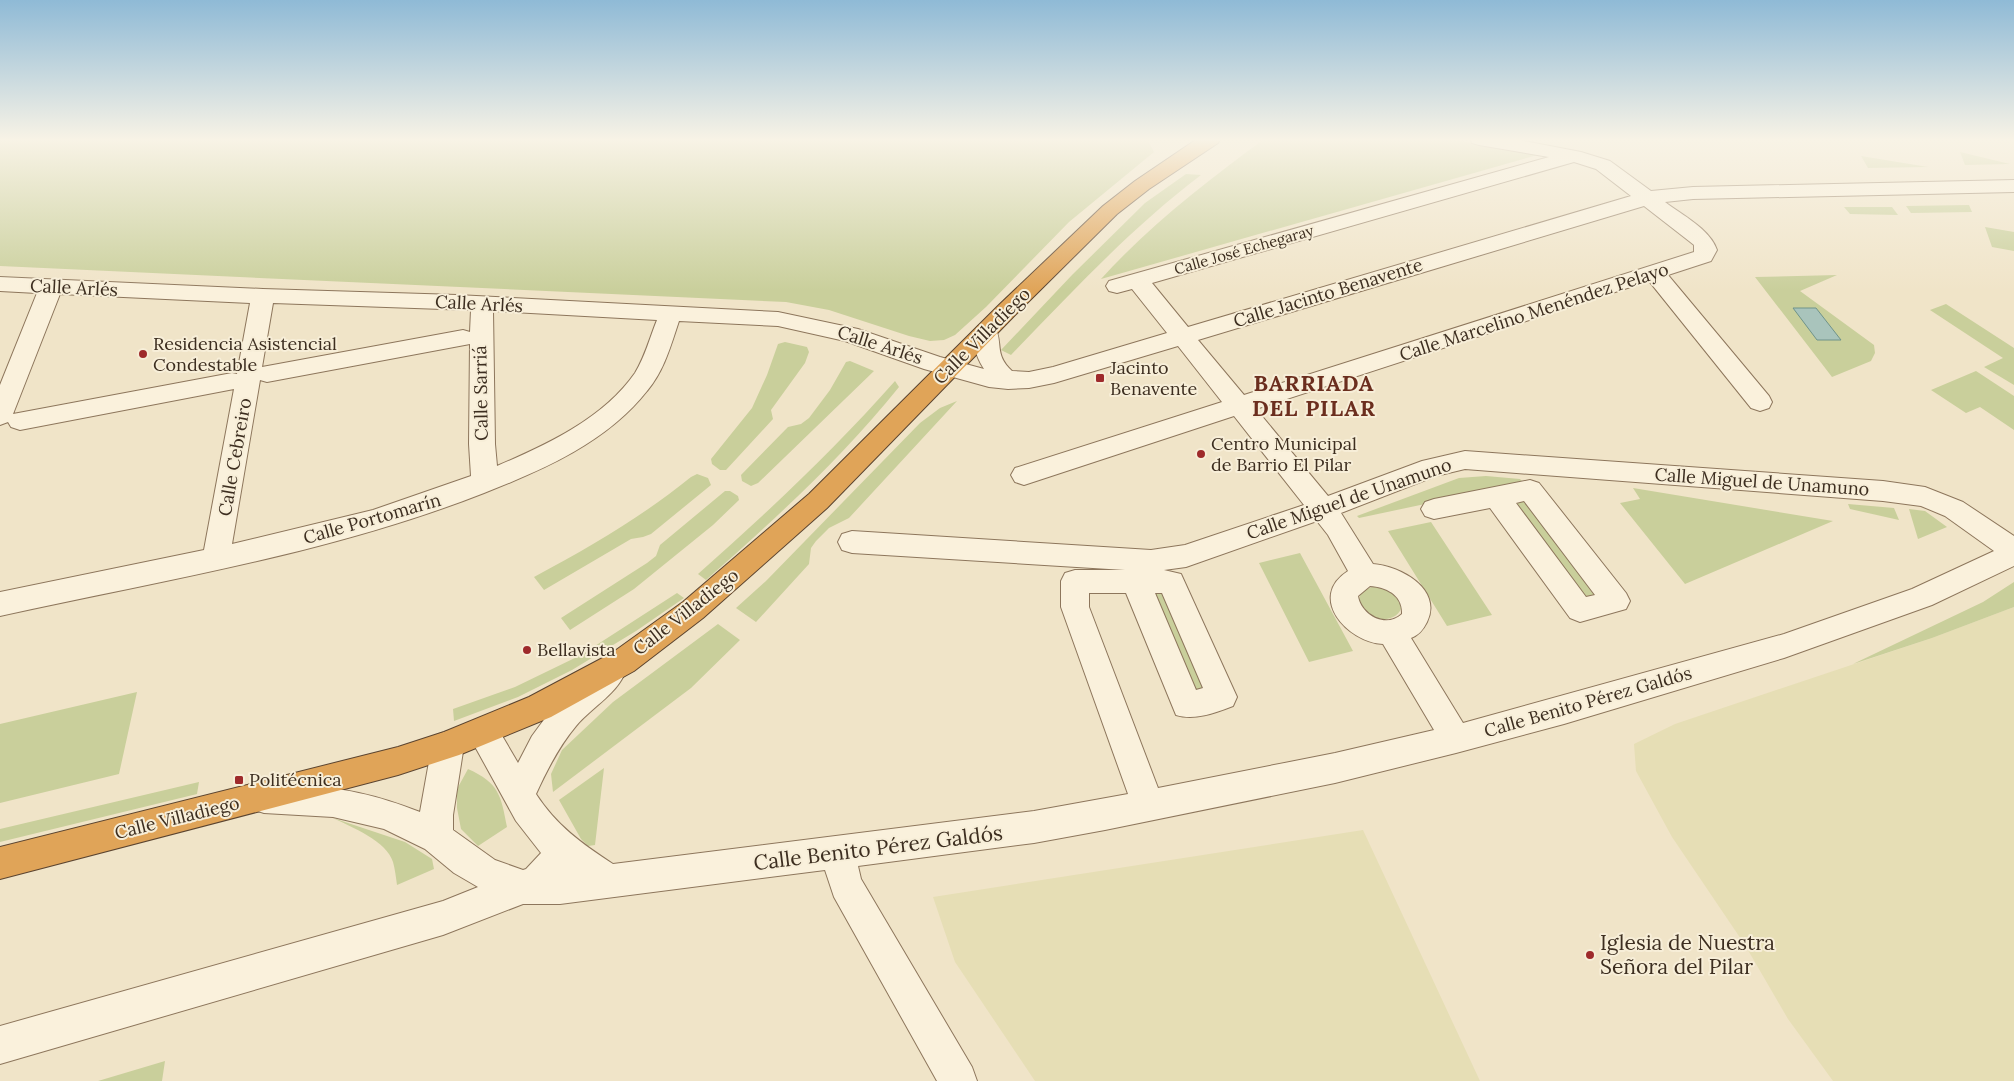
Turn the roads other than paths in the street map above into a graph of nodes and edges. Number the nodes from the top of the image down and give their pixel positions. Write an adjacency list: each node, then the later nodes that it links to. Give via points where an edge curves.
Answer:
1 (1136, 189): 12 (highway, Calle Villadiego, via 1110,210)
2 (1454, 189): 13 (street, Calle José Echegaray, via 1127,283)
3 (1636, 189): 5 (street)
4 (1856, 189): 5 (street, Calle Jacinto Benavente, via 1693,193)
5 (1647, 198): 6 (street, Calle Marcelino Menéndez Pelayo, via 1698,236 1706,250 1695,260); 13 (street, Calle Jacinto Benavente)
6 (1655, 273): 19 (street); 20 (street, Calle Marcelino Menéndez Pelayo)
7 (0, 284): 8 (street, Calle Arlés)
8 (51, 287): 9 (street, Calle Arlés); 21 (street)
9 (263, 296): 10 (street, Calle Arlés); 29 (street, Calle Cebreiro)
10 (482, 304): 11 (street, Calle Arlés); 23 (street, Calle Sarriá)
11 (671, 313): 15 (street, Calle Arlés, via 778,318 850,334); 23 (street, Calle Portomarín, via 649,368 638,385 601,421 572,442)
12 (986, 331): 15 (highway, Calle Villadiego); 18 (street, via 990,363)
13 (1182, 336): 18 (street, Calle Jacinto Benavente, via 1054,375); 20 (street)
14 (463, 338): 16 (street)
15 (950, 368): 18 (street, Calle Jacinto Benavente); 34 (highway, Calle Villadiego, via 796,520 693,610)
16 (267, 374)
17 (232, 381): 21 (street)
18 (1008, 381)
19 (1760, 402)
20 (1239, 406): 22 (street, Calle Marcelino Menéndez Pelayo); 25 (street)
21 (10, 418)
22 (1024, 475)
23 (485, 482): 29 (street, Calle Portomarín, via 388,516 300,541)
24 (1497, 497): 24 (street, via 1580,610 1616,601 1530,490); 26 (street)
25 (1322, 508): 28 (street, Calle Miguel de Unamuno, via 1431,468 1465,460 1499,462 1883,491 1925,497 1954,509); 30 (street, Calle Miguel de Unamuno, via 1186,556); 31 (street)
26 (1434, 509)
27 (852, 542): 30 (street, Calle Miguel de Unamuno)
28 (2014, 552): 36 (street, Calle Benito Pérez Galdós, via 1922,597 1784,646)
29 (216, 559): 32 (street, Calle Portomarín)
30 (1145, 575): 40 (street, via 1075,581 1075,607)
31 (1366, 575): 33 (street, via 1348,585 1344,601 1347,610 1362,626); 33 (street, via 1386,576 1397,581 1413,596 1416,614 1413,622)
32 (0, 604)
33 (1392, 633): 36 (street)
34 (623, 662): 35 (highway, Calle Villadiego, via 540,707); 38 (street, via 565,716 543,746)
35 (483, 732): 37 (highway, Calle Villadiego); 38 (street)
36 (1456, 739): 40 (street, Calle Benito Pérez Galdós, via 1335,768)
37 (448, 745): 39 (highway, Calle Villadiego); 41 (street, via 436,815)
38 (519, 794): 42 (street)
39 (257, 798): 41 (street, Calle Benito Pérez Galdós, via 333,802 386,814); 44 (highway, Calle Villadiego)
40 (1148, 804): 43 (street, Calle Benito Pérez Galdós, via 1034,827)
41 (437, 838): 46 (street, Calle Benito Pérez Galdós, via 485,873)
42 (559, 848): 45 (street); 46 (street, via 550,870)
43 (837, 854): 45 (street, Calle Benito Pérez Galdós); 48 (street, via 846,885)
44 (0, 863)
45 (608, 881): 46 (street, Calle Benito Pérez Galdós)
46 (526, 888): 47 (street, via 443,918)
47 (0, 1046)
48 (958, 1081)

